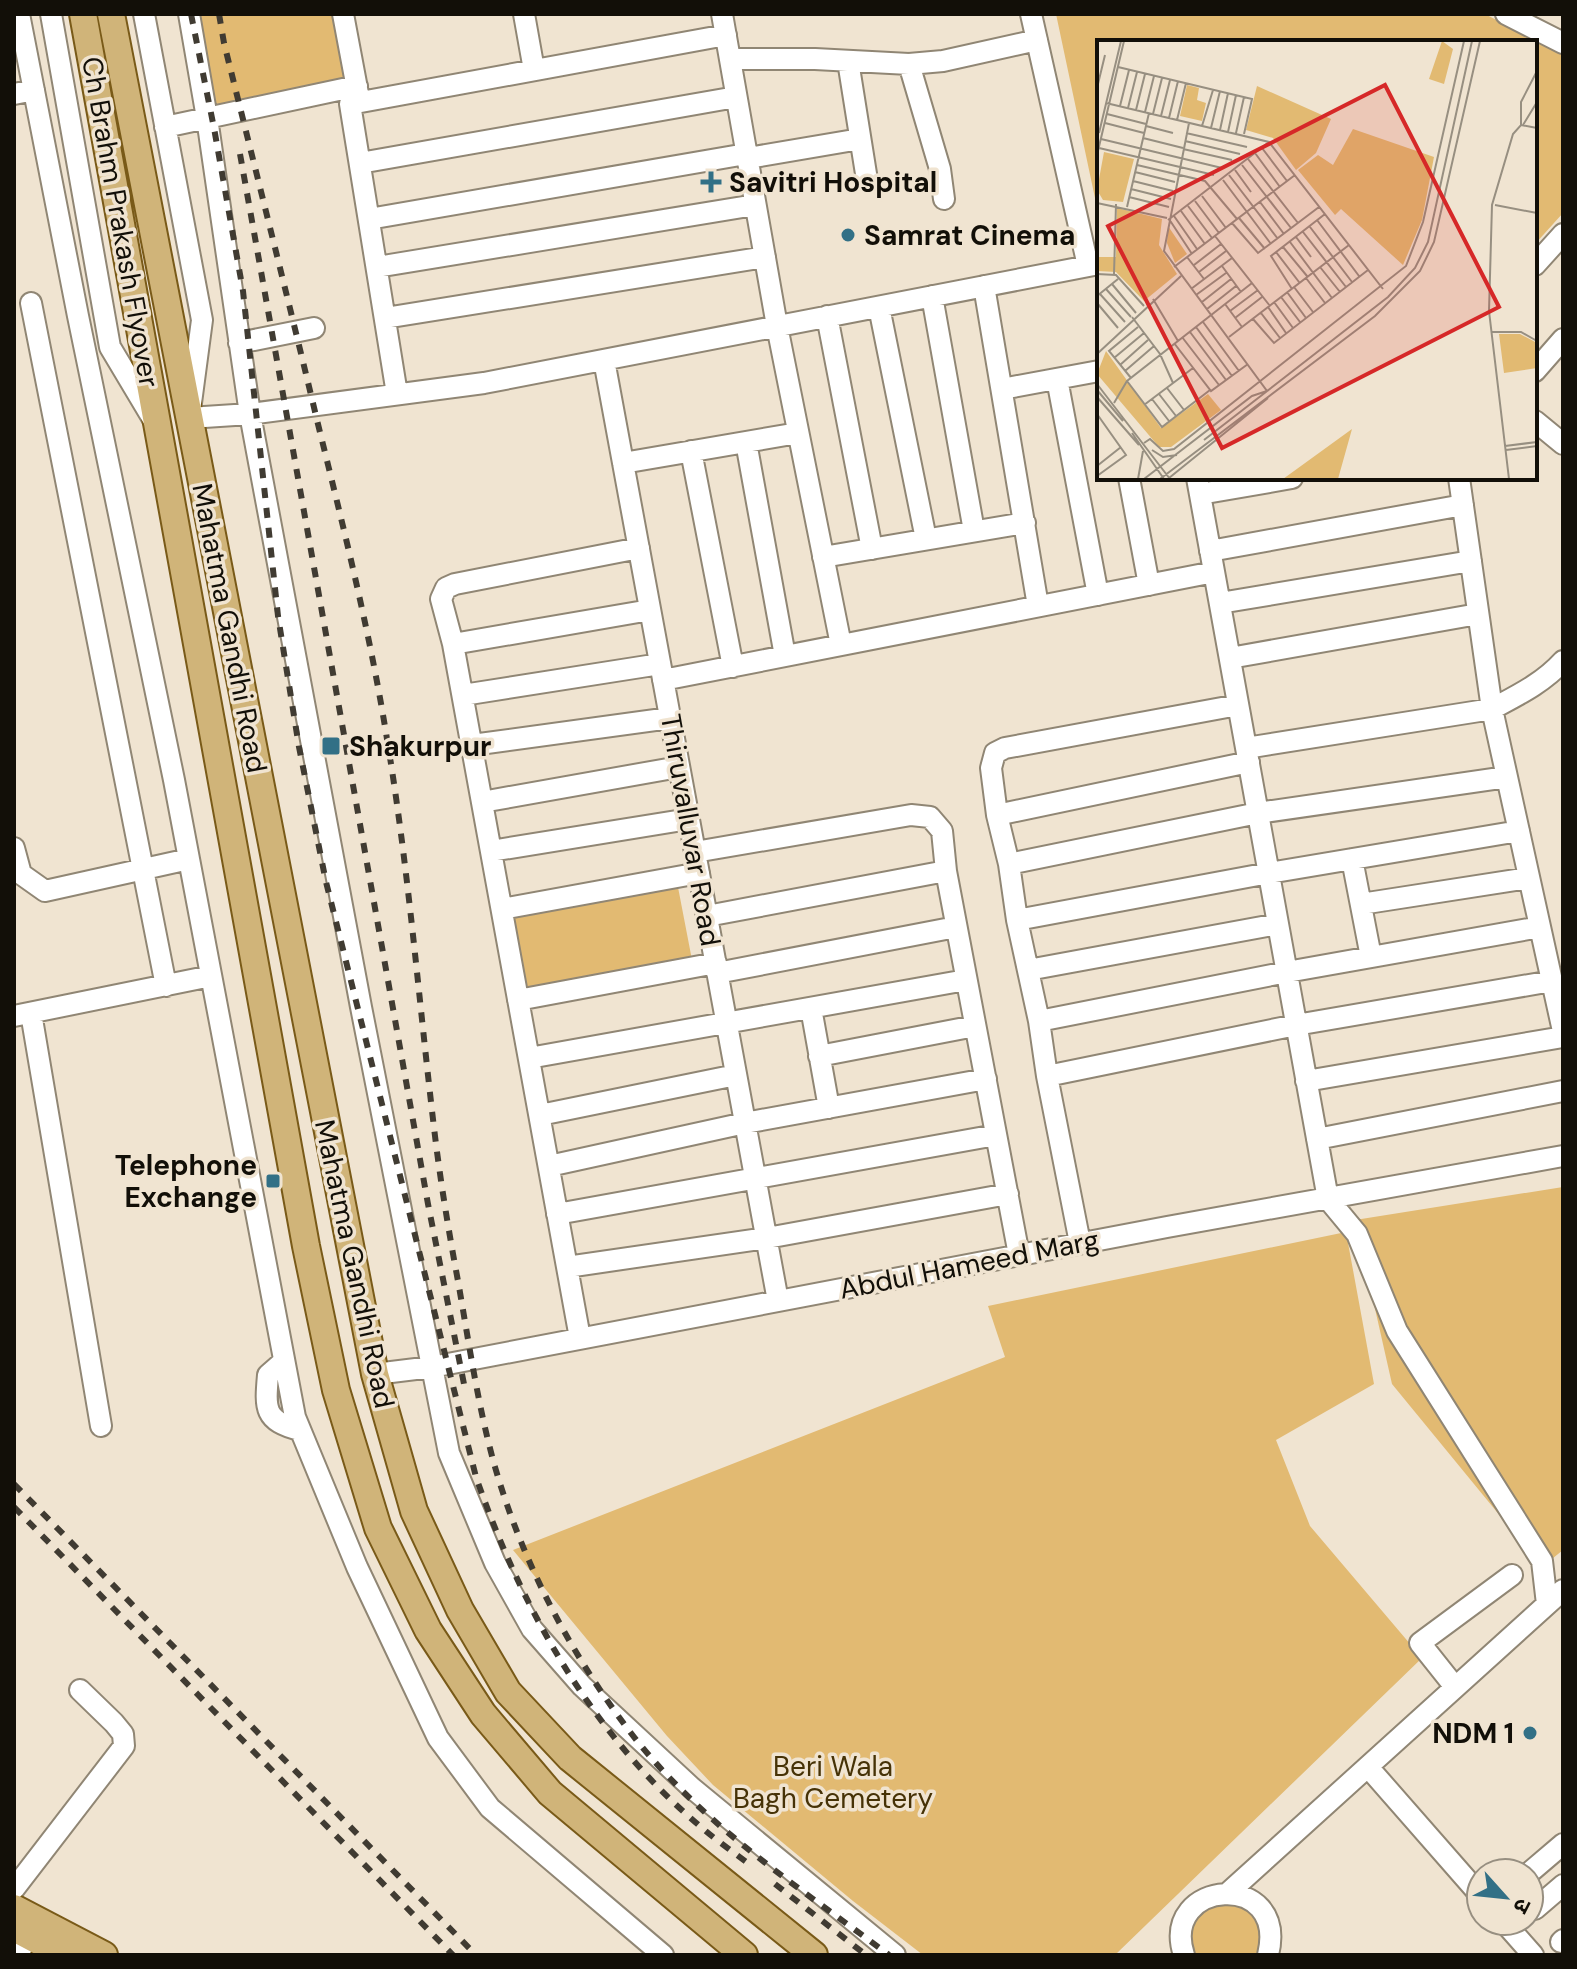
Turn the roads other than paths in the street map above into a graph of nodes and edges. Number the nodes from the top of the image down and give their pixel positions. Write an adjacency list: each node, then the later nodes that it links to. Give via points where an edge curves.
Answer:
1 (19, 14): 19 (street)
2 (51, 14): 31 (street)
3 (83, 14): 56 (main road, Ch Brahm Prakash Flyover)
4 (111, 14): 55 (main road, Ch Brahm Prakash Flyover)
5 (144, 14): 23 (street)
6 (189, 14): 22 (street)
7 (343, 14): 20 (street)
8 (524, 14): 18 (street)
9 (1031, 14): 13 (street)
10 (1506, 14): 11 (street)
11 (1537, 21): 14 (street)
12 (724, 24): 15 (street); 18 (street)
13 (1037, 40): 17 (street); 36 (street)
14 (1563, 43)
15 (730, 59): 16 (street); 21 (street)
16 (848, 61): 17 (street); 24 (street)
17 (909, 64): 28 (street)
18 (534, 70): 20 (street)
19 (24, 92): 33 (street)
20 (358, 94): 22 (street); 26 (street, via 350,104)
21 (736, 97): 25 (street); 26 (street)
22 (207, 118): 23 (street); 47 (street)
23 (165, 127): 55 (street, via 202,320)
24 (860, 139): 25 (street); 27 (street)
25 (747, 156): 29 (street); 30 (street)
26 (360, 163): 30 (street)
27 (867, 180)
28 (944, 199)
29 (755, 205): 34 (street); 37 (street)
30 (369, 219): 37 (street)
31 (90, 234): 33 (street); 56 (street, via 110,347)
32 (1563, 234): 35 (street)
33 (64, 241): 104 (street)
34 (765, 257): 43 (street); 44 (street)
35 (1537, 263)
36 (1093, 265): 38 (street)
37 (377, 267): 43 (street)
38 (984, 286): 39 (street); 52 (street)
39 (932, 296): 41 (street); 67 (street)
40 (31, 303): 107 (street)
41 (879, 307): 42 (street); 68 (street)
42 (827, 316): 44 (street); 70 (street)
43 (385, 318): 53 (street)
44 (777, 326): 48 (street); 57 (street)
45 (314, 328): 47 (street)
46 (1563, 339): 49 (street)
47 (239, 343): 54 (street)
48 (604, 360): 53 (street); 60 (street, Thiruvalluvar Road)
49 (1537, 369)
50 (1097, 371): 51 (street)
51 (1057, 379): 52 (street); 76 (street)
52 (1002, 389): 66 (street)
53 (397, 394): 54 (street)
54 (250, 414): 55 (street); 159 (street)
55 (189, 418): 160 (main road, Mahatma Gandhi Road)
56 (159, 430): 182 (main road, Mahatma Gandhi Road, via 306,1246 336,1390 378,1528 428,1630 483,1714 540,1782)
57 (798, 433): 58 (street); 72 (street)
58 (746, 442): 59 (street); 83 (street)
59 (691, 451): 60 (street); 86 (street)
60 (623, 463): 69 (street, Thiruvalluvar Road)
61 (1129, 480): 75 (street)
62 (1268, 480): 64 (street)
63 (1459, 480): 65 (street)
64 (1198, 486): 71 (street)
65 (1463, 505): 71 (street); 73 (street)
66 (1025, 523): 67 (street); 78 (street)
67 (974, 531): 68 (street)
68 (926, 539): 70 (street)
69 (639, 548): 79 (street, Thiruvalluvar Road); 81 (street, via 446,588 441,599)
70 (872, 549): 72 (street)
71 (1210, 551): 74 (street)
72 (823, 557): 82 (street)
73 (1471, 561): 77 (street); 80 (street)
74 (1214, 572): 75 (street); 77 (street)
75 (1149, 585): 76 (street)
76 (1098, 595): 78 (street)
77 (1220, 603): 84 (street)
78 (1038, 606): 82 (street)
79 (650, 610): 81 (street); 87 (street, Thiruvalluvar Road)
80 (1478, 614): 84 (street); 90 (street)
81 (453, 644): 88 (street)
82 (841, 645): 83 (street)
83 (785, 656): 86 (street)
84 (1230, 658): 89 (street)
85 (1563, 661): 90 (street, via 1528,690)
86 (733, 667): 87 (street)
87 (662, 672): 88 (street); 91 (street, Thiruvalluvar Road)
88 (463, 695): 92 (street)
89 (1238, 705): 93 (street); 98 (street, via 1005,748 995,753 991,768)
90 (1492, 709): 93 (street); 95 (street)
91 (670, 718): 92 (street); 94 (street, Thiruvalluvar Road)
92 (472, 745): 96 (street)
93 (1247, 755): 97 (street); 98 (street)
94 (679, 767): 96 (street); 99 (street, Thiruvalluvar Road)
95 (1507, 777): 97 (street); 100 (street)
96 (482, 802): 102 (street)
97 (1258, 813): 106 (street); 110 (street)
98 (997, 815): 106 (street)
99 (689, 819): 102 (street); 103 (street, Thiruvalluvar Road)
100 (1519, 831): 105 (street); 111 (street)
101 (14, 848): 107 (street, via 21,874 45,891)
102 (491, 851): 113 (street)
103 (695, 852): 108 (street, via 911,815 930,817 942,831); 109 (street, Thiruvalluvar Road)
104 (189, 859): 107 (street); 123 (street)
105 (1352, 859): 110 (street); 112 (street)
106 (1009, 864): 115 (street)
107 (143, 869): 126 (street)
108 (946, 871): 114 (street); 117 (street)
109 (699, 873): 113 (street); 114 (street, Thiruvalluvar Road)
110 (1269, 873): 115 (street); 116 (street)
111 (1529, 878): 112 (street); 118 (street)
112 (1361, 904): 119 (street)
113 (502, 909): 127 (street)
114 (707, 916): 120 (street, Thiruvalluvar Road)
115 (1017, 920): 121 (street)
116 (1278, 924): 121 (street); 122 (street)
117 (956, 927): 120 (street); 124 (street)
118 (1540, 927): 119 (street); 125 (street)
119 (1371, 957): 122 (street)
120 (716, 968): 127 (street); 131 (street, Thiruvalluvar Road)
121 (1028, 970): 130 (street)
122 (1287, 972): 130 (street); 132 (street)
123 (211, 976): 126 (street); 181 (street, via 295,1417 357,1567 438,1738 490,1808)
124 (966, 980): 128 (street); 133 (street)
125 (1552, 981): 132 (street); 134 (street)
126 (166, 986): 129 (street)
127 (518, 1000): 136 (street)
128 (811, 1008): 131 (street); 135 (street)
129 (22, 1014): 161 (street)
130 (1039, 1021): 138 (street)
131 (727, 1024): 136 (street); 137 (street, Thiruvalluvar Road)
132 (1296, 1025): 138 (street); 140 (street)
133 (975, 1026): 135 (street); 139 (street)
134 (1563, 1034): 140 (street)
135 (819, 1056): 142 (street)
136 (529, 1058): 143 (street)
137 (736, 1075): 143 (street); 144 (street, Thiruvalluvar Road)
138 (1047, 1076): 154 (street)
139 (986, 1079): 142 (street); 145 (street)
140 (1306, 1081): 146 (street)
141 (1563, 1091): 146 (street)
142 (829, 1108): 144 (street)
143 (540, 1115): 148 (street)
144 (745, 1123): 148 (street); 149 (street, Thiruvalluvar Road)
145 (996, 1135): 149 (street); 150 (street)
146 (1317, 1139): 151 (street)
147 (1563, 1156): 151 (street, Abdul Hameed Marg)
148 (549, 1166): 152 (street)
149 (756, 1179): 152 (street); 153 (street, Thiruvalluvar Road)
150 (1008, 1194): 153 (street); 155 (street)
151 (1328, 1199): 154 (street, Abdul Hameed Marg); 164 (street, via 1357,1234 1397,1331 1542,1561)
152 (557, 1214): 156 (street)
153 (767, 1238): 156 (street); 157 (street, Thiruvalluvar Road)
154 (1080, 1243): 155 (street, Abdul Hameed Marg)
155 (1019, 1255): 157 (street, Abdul Hameed Marg)
156 (567, 1267): 158 (street)
157 (778, 1301): 158 (street, Abdul Hameed Marg)
158 (580, 1338): 159 (street, Abdul Hameed Marg)
159 (432, 1367): 160 (street, Abdul Hameed Marg); 184 (street, via 449,1453 495,1563 532,1629 582,1686 692,1788)
160 (375, 1374): 183 (main road, Mahatma Gandhi Road, via 414,1511 460,1610 508,1692 570,1758)
161 (101, 1426)
162 (1512, 1575): 165 (street, via 1420,1643)
163 (1563, 1590): 164 (street)
164 (1547, 1604): 165 (street)
165 (1455, 1687): 167 (street)
166 (80, 1690): 172 (street, via 123,1734 124,1746)
167 (1368, 1767): 170 (street); 173 (street)
168 (1563, 1844): 169 (street)
169 (1545, 1859)
170 (1465, 1878)
171 (1563, 1885): 174 (street)
172 (14, 1889)
173 (1228, 1893): 178 (street, via 1212,1895 1190,1912 1181,1936); 185 (street, via 1260,1908 1272,1941)
174 (1545, 1900)
175 (14, 1908): 180 (main road)
176 (1517, 1937): 186 (street)
177 (20, 1939): 179 (main road)
178 (1182, 1954)
179 (65, 1955)
180 (104, 1955)
181 (663, 1955)
182 (744, 1955)
183 (814, 1955)
184 (895, 1955)
185 (1268, 1955)
186 (1533, 1955)

